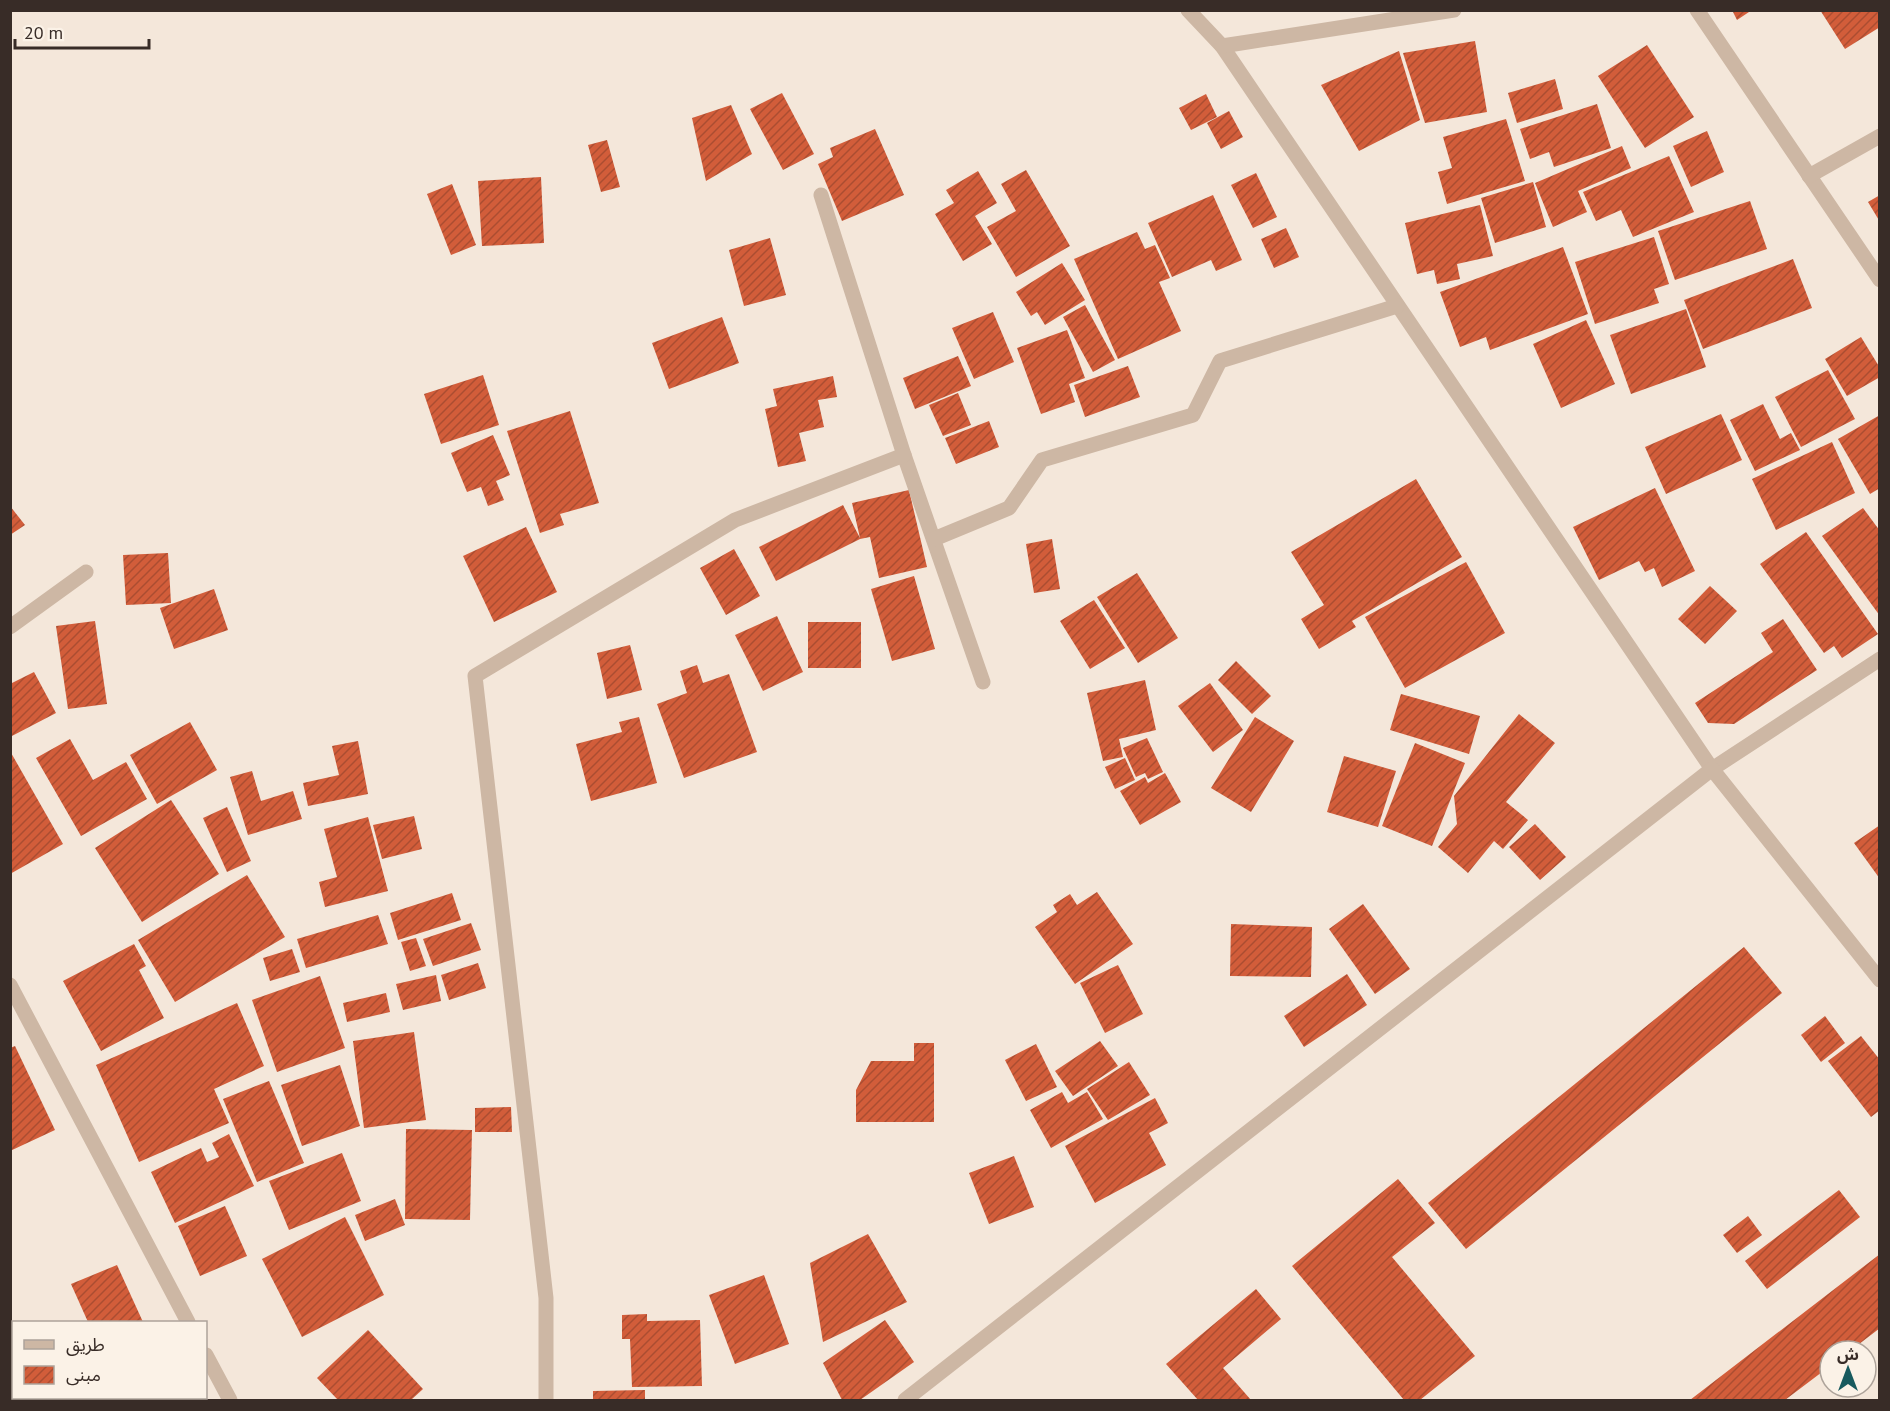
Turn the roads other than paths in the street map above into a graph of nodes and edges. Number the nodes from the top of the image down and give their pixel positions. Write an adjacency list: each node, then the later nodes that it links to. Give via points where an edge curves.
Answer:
1 (1188, 10): 4 (street)
2 (1454, 10): 4 (street)
3 (1697, 10): 6 (street)
4 (1222, 46): 9 (street)
5 (1880, 136): 6 (street)
6 (1809, 176): 8 (street)
7 (820, 195): 10 (street)
8 (1880, 280)
9 (1397, 306): 11 (street, via 1220,362 1193,415 1042,460 1009,508); 16 (street)
10 (904, 455): 11 (street); 23 (street, via 735,520 475,676 546,1298)
11 (934, 538): 15 (street)
12 (86, 572): 13 (street)
13 (10, 627)
14 (1880, 659): 16 (street)
15 (983, 682)
16 (1712, 769): 17 (street); 24 (street)
17 (1880, 980)
18 (10, 985): 19 (street)
19 (17, 1014): 20 (street)
20 (188, 1321)
21 (207, 1357): 22 (street)
22 (225, 1399)
23 (546, 1401)
24 (905, 1401)

